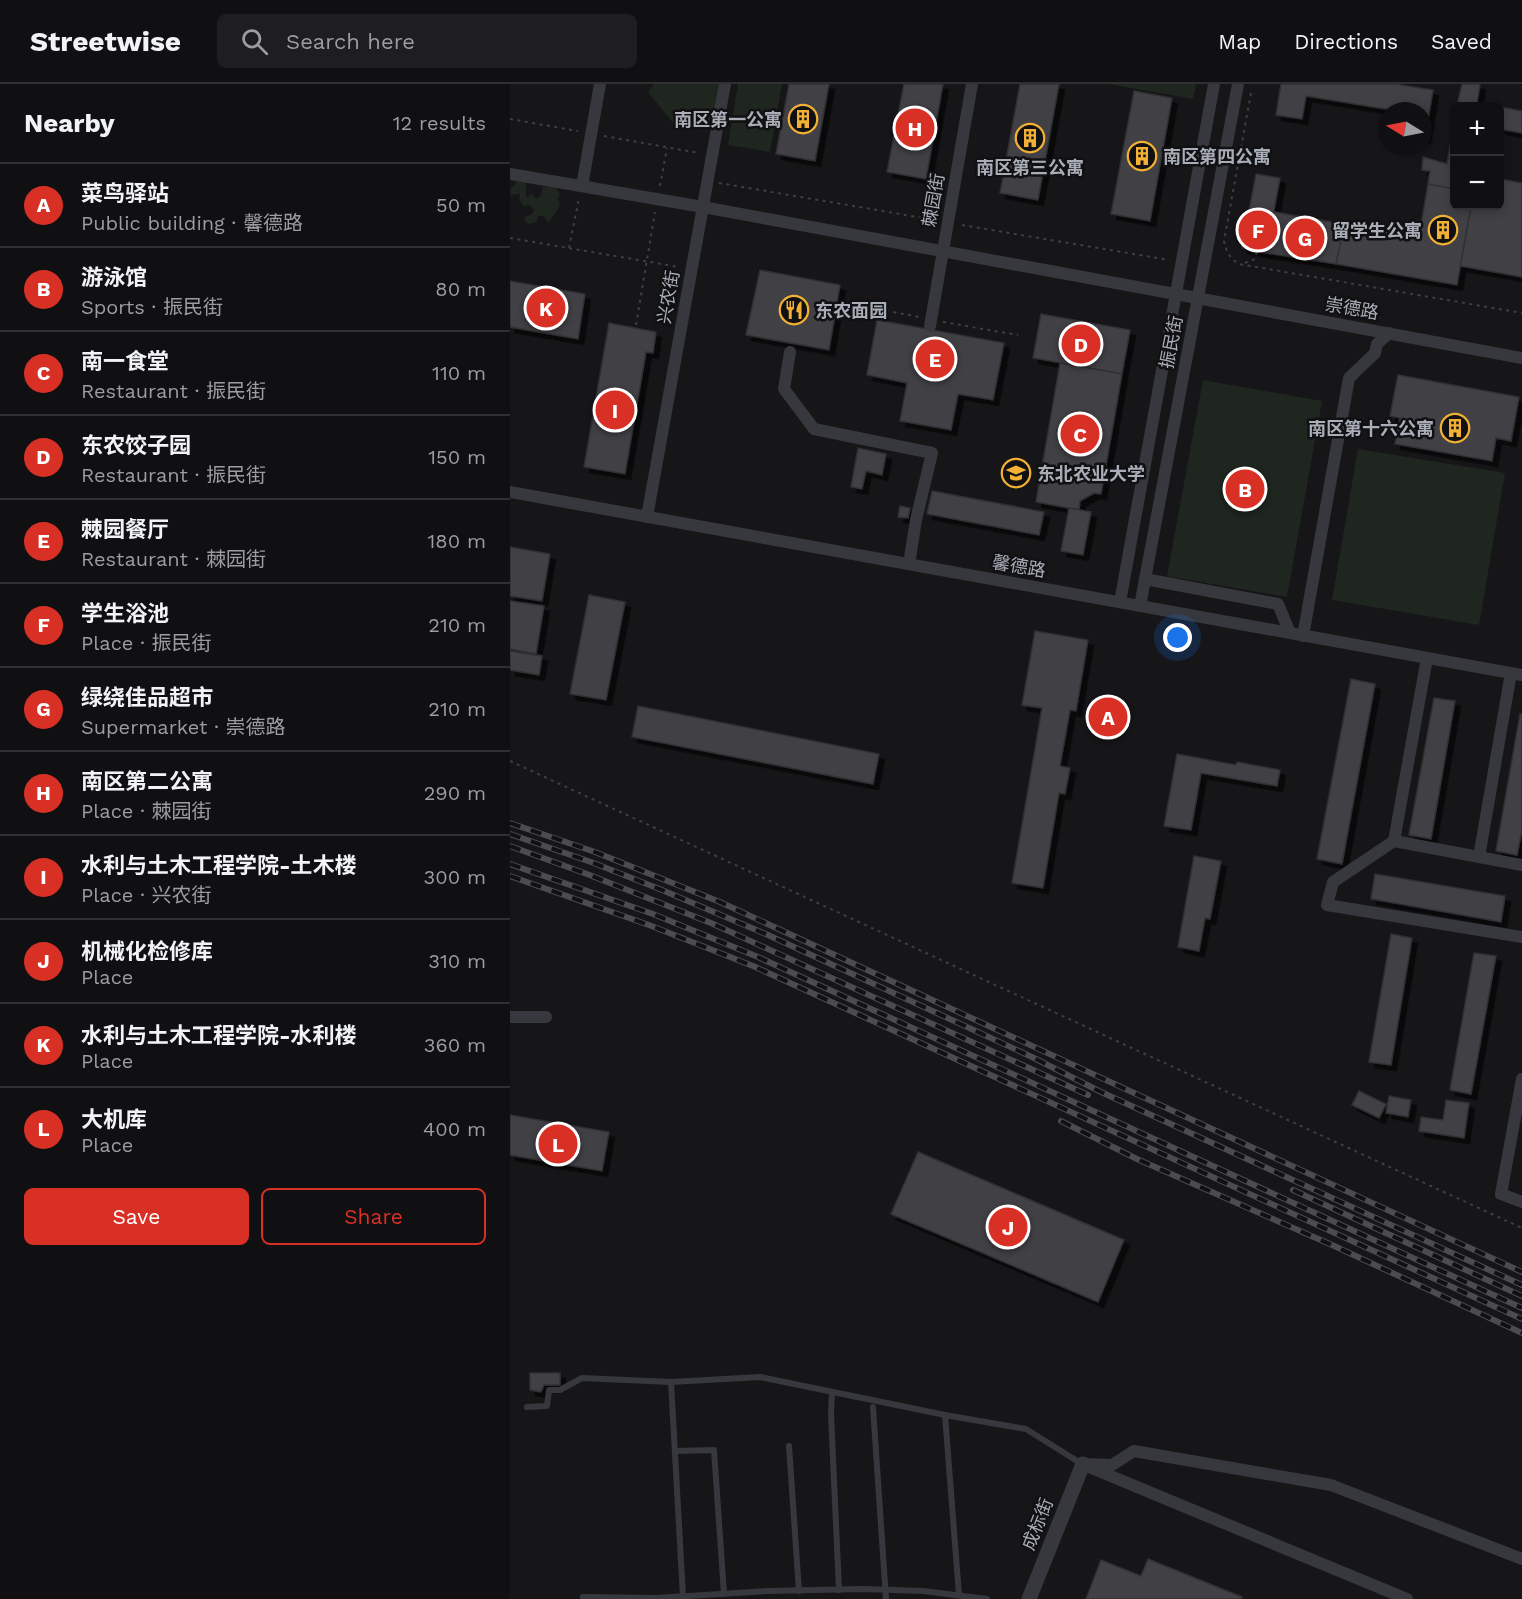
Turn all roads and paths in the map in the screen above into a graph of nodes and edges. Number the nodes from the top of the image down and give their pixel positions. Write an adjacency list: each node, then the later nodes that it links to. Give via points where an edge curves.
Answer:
1 (600, 84): 8 (street)
2 (725, 84): 10 (street, 兴农街)
3 (972, 84): 18 (street, 棘园街)
4 (1214, 84): 11 (street, 振民街)
5 (1238, 84): 12 (street, 振民街)
6 (1252, 84): 25 (path, via 1224,241 1228,255)
7 (510, 119): 8 (path)
8 (592, 134): 9 (path); 15 (street)
9 (667, 148): 10 (path); 16 (path)
10 (712, 155): 14 (street, 兴农街)
11 (1199, 169): 12 (street); 24 (street, 振民街)
12 (1221, 173): 28 (street, 振民街)
13 (510, 174): 15 (street, 崇德路)
14 (707, 181): 17 (street, 兴农街); 18 (path)
15 (582, 186): 16 (street, 崇德路); 20 (path)
16 (657, 200): 17 (street, 崇德路); 23 (path)
17 (703, 207): 22 (street, 崇德路); 26 (street, 兴农街)
18 (948, 222): 22 (street, 棘园街); 24 (path)
19 (510, 238): 20 (path)
20 (569, 248): 23 (path)
21 (1257, 251): 25 (path, via 1255,259)
22 (942, 252): 27 (street, 崇德路); 31 (street, 棘园街)
23 (647, 261): 26 (path); 30 (path)
24 (1182, 262): 27 (street, 振民街)
25 (1239, 264): 29 (path)
26 (692, 269): 40 (street, 兴农街)
27 (1176, 295): 28 (street, 崇德路); 35 (street, 振民街)
28 (1198, 298): 32 (street, 崇德路); 36 (street, 振民街)
29 (1522, 314)
30 (636, 325)
31 (930, 326)
32 (1389, 333): 34 (street, 崇德路); 46 (street, via 1349,378)
33 (790, 352): 41 (street, via 784,389 814,429 932,453)
34 (1522, 358)
35 (1159, 390): 36 (street); 37 (street, 振民街)
36 (1180, 393): 38 (street, 振民街)
37 (1141, 486): 38 (street); 43 (street, 振民街)
38 (1161, 490): 42 (street, 振民街)
39 (510, 492): 40 (street, 馨德路)
40 (647, 517): 41 (street, 馨德路)
41 (909, 564): 43 (street, 馨德路)
42 (1145, 579): 44 (street, 振民街); 45 (street, via 1278,604)
43 (1120, 602): 44 (street, 馨德路)
44 (1140, 606): 45 (street, 馨德路)
45 (1290, 633): 46 (street, 馨德路)
46 (1303, 636): 47 (street, 馨德路)
47 (1427, 658): 48 (street, 馨德路); 50 (street)
48 (1516, 674): 51 (street)
49 (510, 761): 59 (path)
50 (1394, 841): 51 (street); 53 (street, via 1333,882 1327,904)
51 (1479, 857): 52 (street)
52 (1522, 865)
53 (1522, 937)
54 (510, 1017): 55 (street)
55 (546, 1017)
56 (1522, 1079): 57 (street)
57 (1519, 1110): 58 (street, via 1501,1194)
58 (1522, 1202)
59 (1522, 1228)
60 (671, 1382): 61 (lane, via 760,1377); 62 (lane, via 582,1378 560,1390 549,1390 547,1406); 66 (lane)
61 (832, 1392): 64 (lane); 69 (lane)
62 (527, 1407)
63 (873, 1407): 70 (lane)
64 (945, 1415): 67 (lane, via 1026,1429); 74 (lane)
65 (789, 1446): 72 (lane)
66 (676, 1450): 73 (lane, via 714,1450); 76 (lane)
67 (1083, 1464): 68 (street, via 1112,1465 1134,1451 1331,1485); 82 (street, 成标街); 83 (street)
68 (1522, 1559)
69 (839, 1590): 70 (lane); 72 (lane)
70 (885, 1590): 74 (lane); 80 (lane)
71 (777, 1591): 72 (lane); 73 (lane); 79 (lane)
72 (799, 1591)
73 (724, 1594): 77 (lane)
74 (959, 1595): 81 (lane)
75 (583, 1597): 78 (lane)
76 (683, 1597): 77 (lane); 78 (lane)
77 (696, 1597)
78 (647, 1599)
79 (778, 1599)
80 (886, 1599)
81 (987, 1599)
82 (1029, 1599)
83 (1407, 1599)

